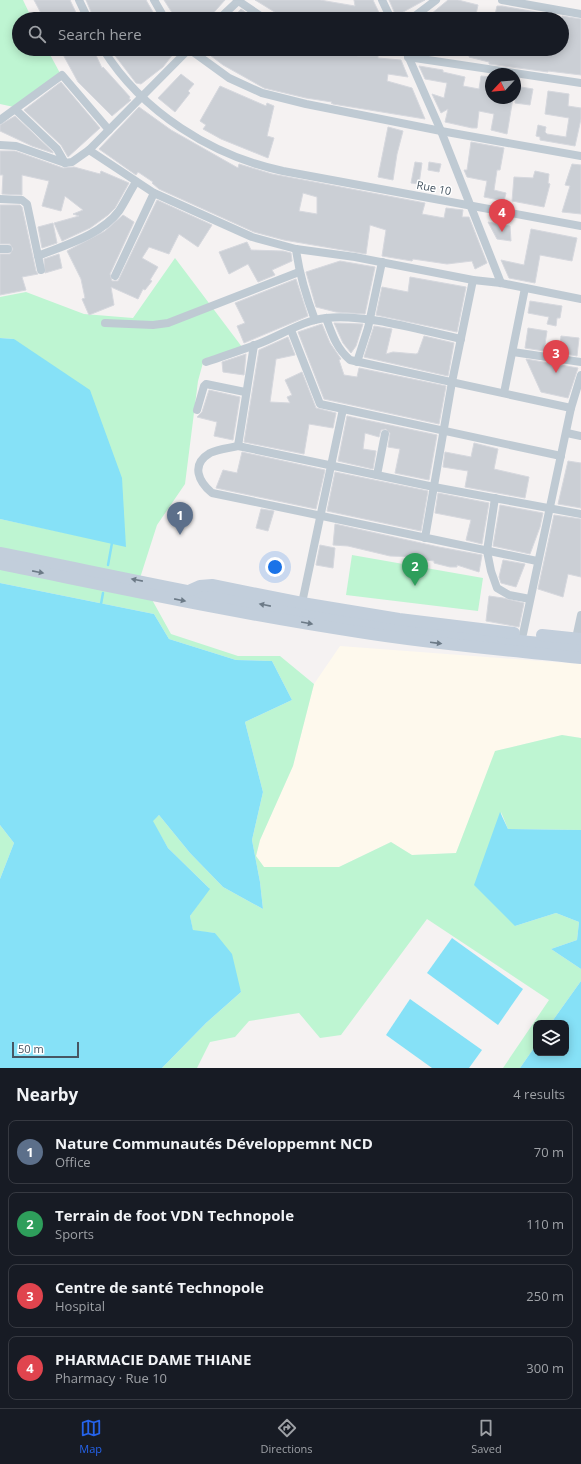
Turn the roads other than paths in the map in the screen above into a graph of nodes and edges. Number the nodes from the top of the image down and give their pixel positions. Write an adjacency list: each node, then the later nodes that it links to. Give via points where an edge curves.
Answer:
1 (79, 0): 7 (street)
2 (154, 0): 8 (street)
3 (238, 0): 9 (street); 10 (street)
4 (382, 0): 11 (street)
5 (436, 0): 12 (street)
6 (502, 0): 13 (street)
7 (85, 12)
8 (161, 12)
9 (226, 12)
10 (255, 12)
11 (388, 12)
12 (420, 12)
13 (581, 14)
14 (108, 56): 20 (street, Rue 10)
15 (182, 56): 20 (street)
16 (199, 56): 24 (street, via 229,78 262,93)
17 (407, 56): 24 (street)
18 (423, 56): 19 (street)
19 (581, 84)
20 (143, 97): 23 (street); 32 (street, Rue 10, via 185,130 213,147 259,166)
21 (16, 110): 22 (street); 23 (street, via 62,75); 28 (street, via 57,149)
22 (0, 120)
23 (109, 130): 26 (street)
24 (441, 131): 27 (street); 32 (street)
25 (0, 145): 28 (street, via 22,148)
26 (89, 150): 28 (street, via 72,162); 29 (street)
27 (581, 156)
28 (66, 163)
29 (136, 182): 30 (street); 35 (street, via 110,221 78,239)
30 (154, 193): 34 (street, via 238,232); 39 (street)
31 (0, 199): 35 (street, via 22,200 27,204)
32 (471, 206): 33 (street, Rue 10); 41 (street)
33 (581, 226)
34 (296, 249): 36 (street); 38 (street)
35 (38, 256): 37 (street)
36 (382, 262): 40 (street); 46 (street)
37 (41, 270)
38 (299, 272): 45 (street); 47 (street, via 168,323)
39 (115, 276)
40 (473, 280): 41 (street); 49 (street)
41 (501, 283): 42 (street)
42 (525, 288): 43 (street); 51 (street)
43 (581, 299)
44 (326, 318): 45 (street); 46 (street); 53 (street, via 342,353 350,360)
45 (316, 320): 48 (street)
46 (370, 320): 49 (street); 53 (street)
47 (105, 324)
48 (291, 330): 50 (street); 59 (street, via 320,404)
49 (461, 340): 56 (street)
50 (254, 345): 52 (street); 57 (street)
51 (513, 352): 54 (street); 58 (street)
52 (206, 362)
53 (358, 362): 56 (street)
54 (581, 362)
55 (581, 375): 60 (street)
56 (452, 382): 58 (street); 62 (street)
57 (245, 392): 61 (street, via 206,384); 66 (street)
58 (504, 393): 60 (street)
59 (343, 408): 62 (street); 68 (street)
60 (571, 408): 63 (street)
61 (197, 410)
62 (444, 432): 67 (street); 70 (street)
63 (566, 433): 65 (street); 67 (street)
64 (386, 434): 69 (street)
65 (581, 436)
66 (238, 446): 68 (street); 74 (street, via 211,452 203,459 198,470 199,478 212,493)
67 (561, 456): 72 (street)
68 (330, 465): 69 (street); 74 (street)
69 (378, 475): 70 (street)
70 (434, 487): 71 (street); 75 (street)
71 (495, 498): 72 (street); 76 (street)
72 (549, 508): 73 (street); 78 (street)
73 (581, 514)
74 (319, 515): 75 (street); 82 (street)
75 (425, 538): 76 (street)
76 (487, 551): 78 (street); 81 (street, via 497,588 509,595)
77 (0, 553): 80 (main road, one-way to 77)
78 (537, 561): 81 (street)
79 (0, 564): 86 (main road, one-way to 86, via 359,632 434,643)
80 (191, 591): 82 (main road, via 200,586 212,585); 85 (main road, one-way to 80, via 442,633 362,622)
81 (530, 599): 84 (street)
82 (302, 603): 84 (main road, via 399,620)
83 (581, 615): 85 (street)
84 (523, 634): 85 (main road)
85 (579, 641)
86 (581, 658)

